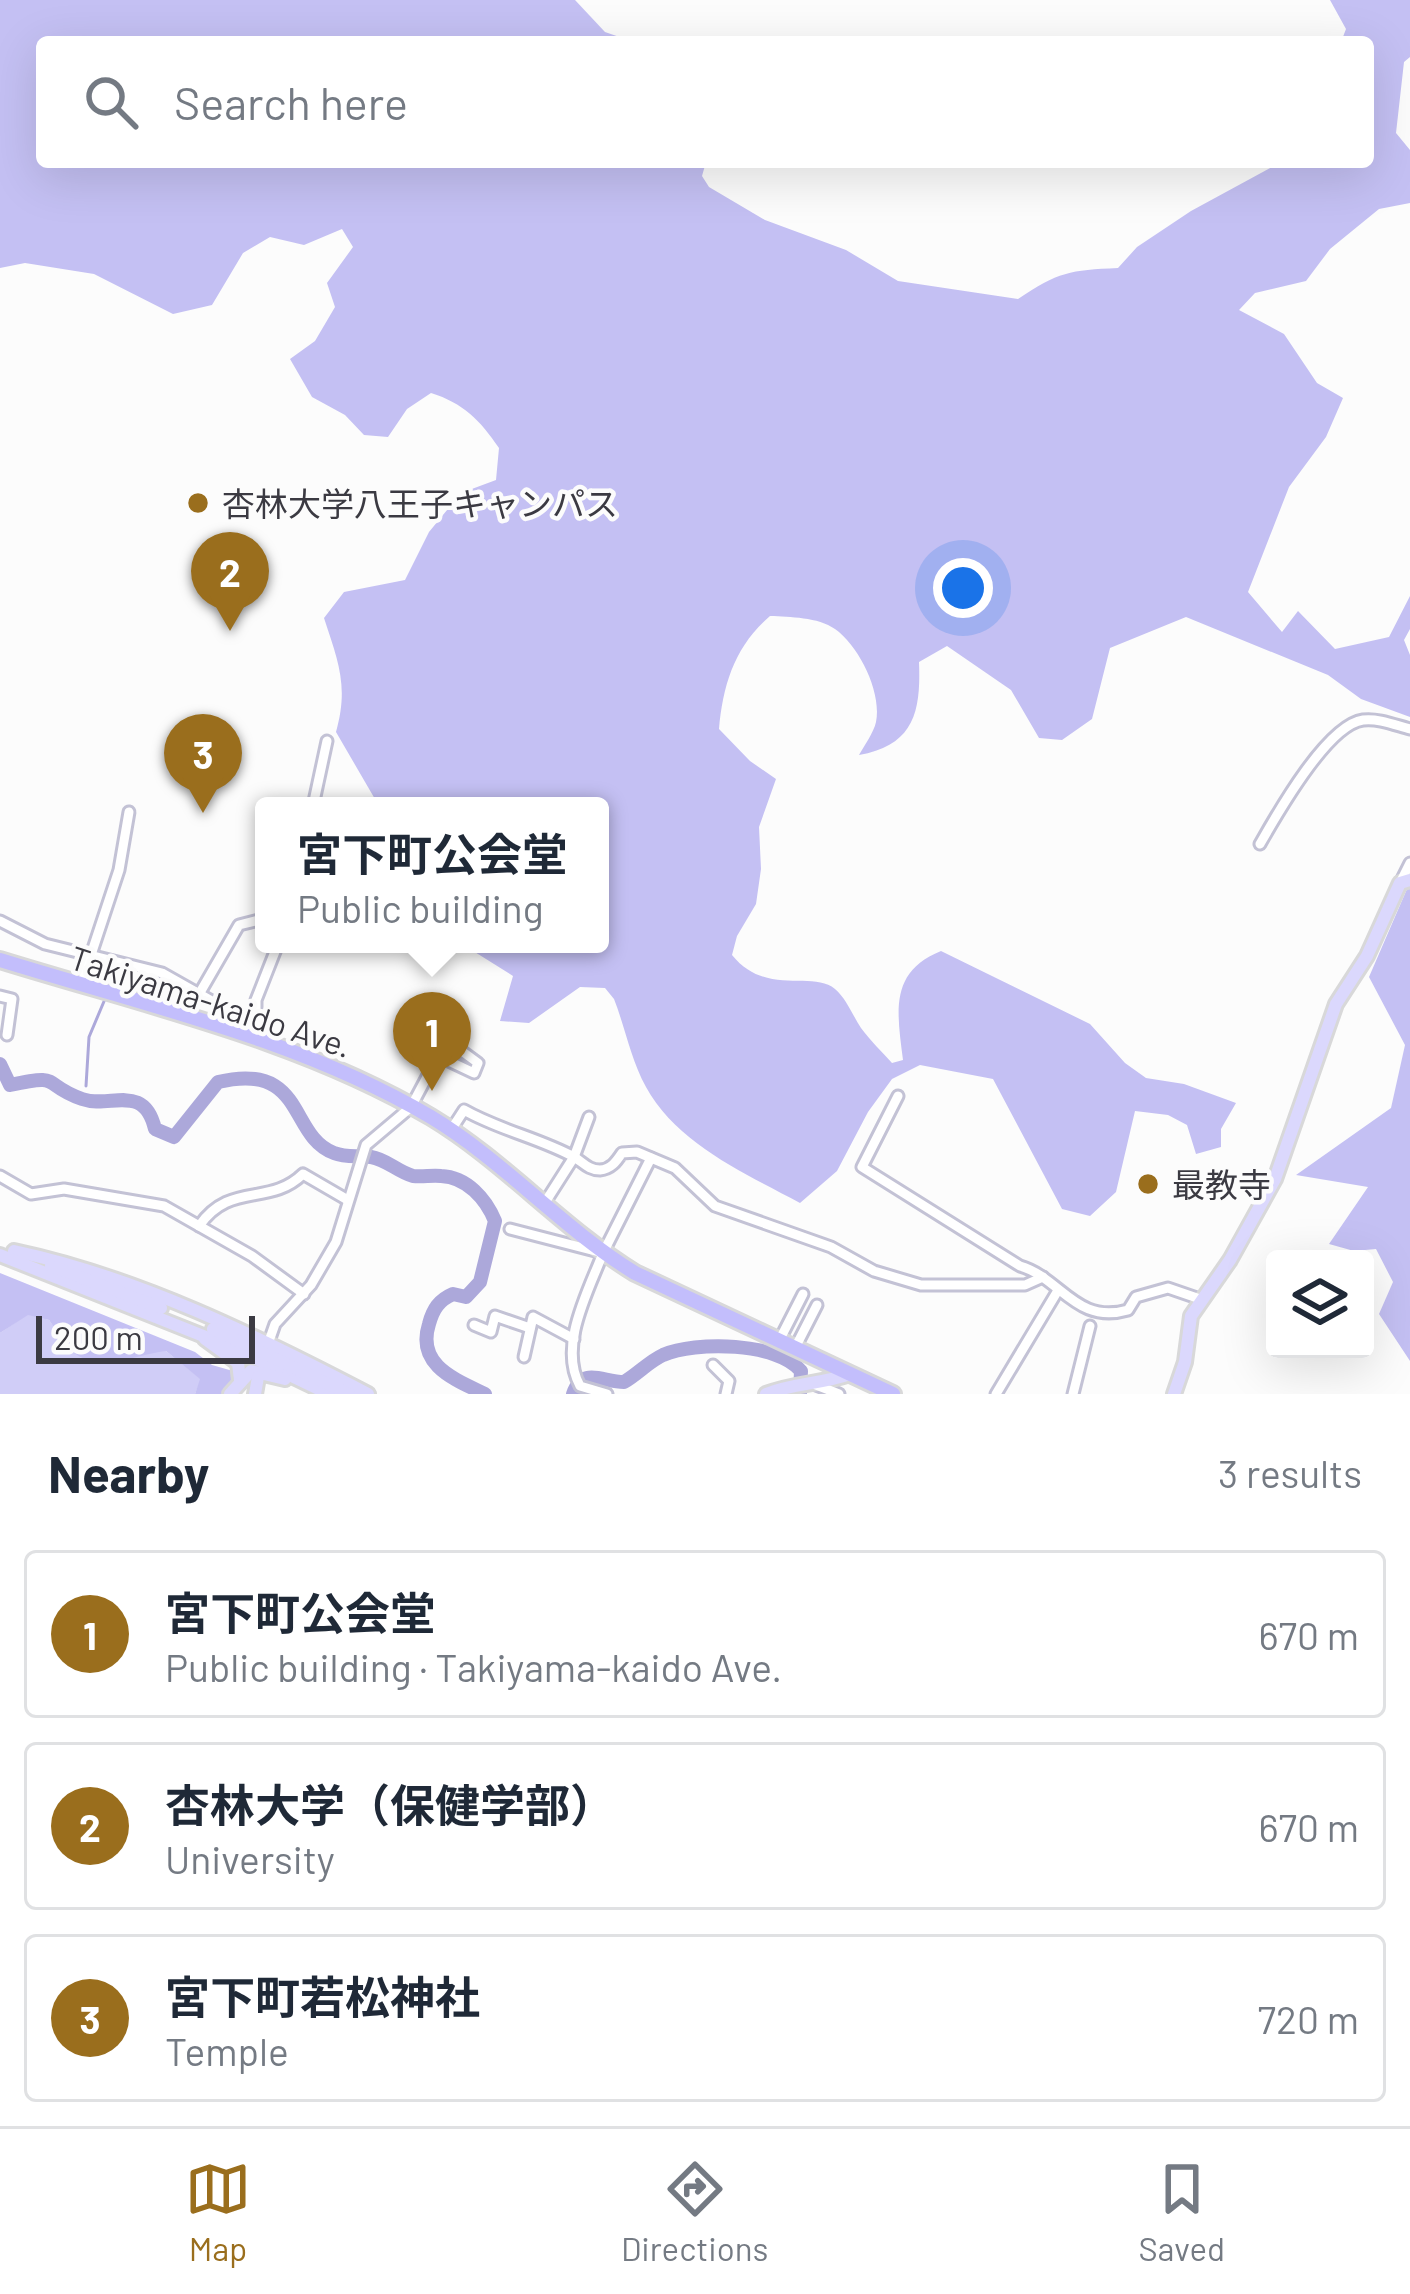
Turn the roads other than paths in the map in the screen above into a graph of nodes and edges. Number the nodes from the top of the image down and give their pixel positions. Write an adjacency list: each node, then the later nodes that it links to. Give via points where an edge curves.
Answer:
1 (1410, 729): 5 (street, via 1366,719 1345,728 1294,784)
2 (327, 741): 3 (street)
3 (315, 797)
4 (129, 812): 11 (street)
5 (1260, 844)
6 (1410, 863): 7 (street)
7 (1405, 882): 37 (main road, via 1336,1004 1275,1179)
8 (255, 920): 15 (street, via 238,925)
9 (0, 921): 11 (street)
10 (274, 953): 17 (street, via 256,1000)
11 (91, 956): 13 (street); 15 (street, via 161,973)
12 (1, 966): 13 (highway, Takiyama-kaido Ave.)
13 (81, 985): 17 (highway, Takiyama-kaido Ave.)
14 (0, 996): 18 (street, via 12,999)
15 (198, 996): 17 (street)
16 (443, 1006): 20 (street, via 440,1035 478,1063 474,1073 438,1057)
17 (258, 1033): 20 (highway, Takiyama-kaido Ave.)
18 (7, 1035)
19 (898, 1096): 33 (street, via 862,1167)
20 (411, 1107): 22 (highway, Takiyama-kaido Ave.); 26 (street, via 374,1135)
21 (589, 1117): 23 (street)
22 (451, 1130): 23 (street, via 464,1110); 27 (highway, Takiyama-kaido Ave.)
23 (574, 1157): 24 (street, via 602,1170 629,1151); 27 (street)
24 (651, 1158): 32 (street); 33 (street, via 684,1174 715,1206 921,1286 1025,1285)
25 (0, 1176): 28 (street, via 31,1194 64,1189 164,1206)
26 (346, 1198): 28 (street, via 303,1174 289,1187 221,1201); 35 (street, via 341,1230)
27 (544, 1204): 32 (highway, Takiyama-kaido Ave.)
28 (199, 1226): 35 (street)
29 (510, 1229): 32 (street)
30 (0, 1245): 31 (main road)
31 (7, 1253): 42 (main road); 45 (main road, via 70,1263); 56 (main road, via 210,1328)
32 (603, 1253): 43 (street); 44 (highway, Takiyama-kaido Ave.)
33 (1043, 1277): 34 (street)
34 (1057, 1292): 37 (street, via 1102,1314 1168,1288); 63 (street)
35 (304, 1294): 45 (street, via 275,1324)
36 (803, 1294): 44 (street)
37 (1200, 1298): 65 (main road)
38 (817, 1305): 46 (street)
39 (474, 1325): 41 (street, via 491,1331 495,1316)
40 (1090, 1326): 64 (street)
41 (530, 1328): 43 (street, via 533,1317); 47 (street)
42 (200, 1334): 51 (main road, via 238,1363); 53 (main road)
43 (574, 1340): 58 (street, via 578,1383)
44 (779, 1341): 46 (highway, Takiyama-kaido Ave.)
45 (267, 1346): 57 (main road)
46 (795, 1348): 49 (highway, Takiyama-kaido Ave.)
47 (524, 1357)
48 (713, 1365): 59 (street, via 729,1381)
49 (850, 1374): 52 (main road); 62 (highway, Takiyama-kaido Ave.)
50 (258, 1377): 55 (main road)
51 (240, 1380): 53 (main road, via 258,1371); 54 (main road)
52 (807, 1384): 60 (main road); 61 (street)
53 (325, 1392)
54 (230, 1394)
55 (255, 1394)
56 (349, 1394)
57 (368, 1394)
58 (607, 1394)
59 (726, 1394)
60 (766, 1394)
61 (839, 1394)
62 (892, 1394)
63 (997, 1394)
64 (1073, 1394)
65 (1174, 1394)

